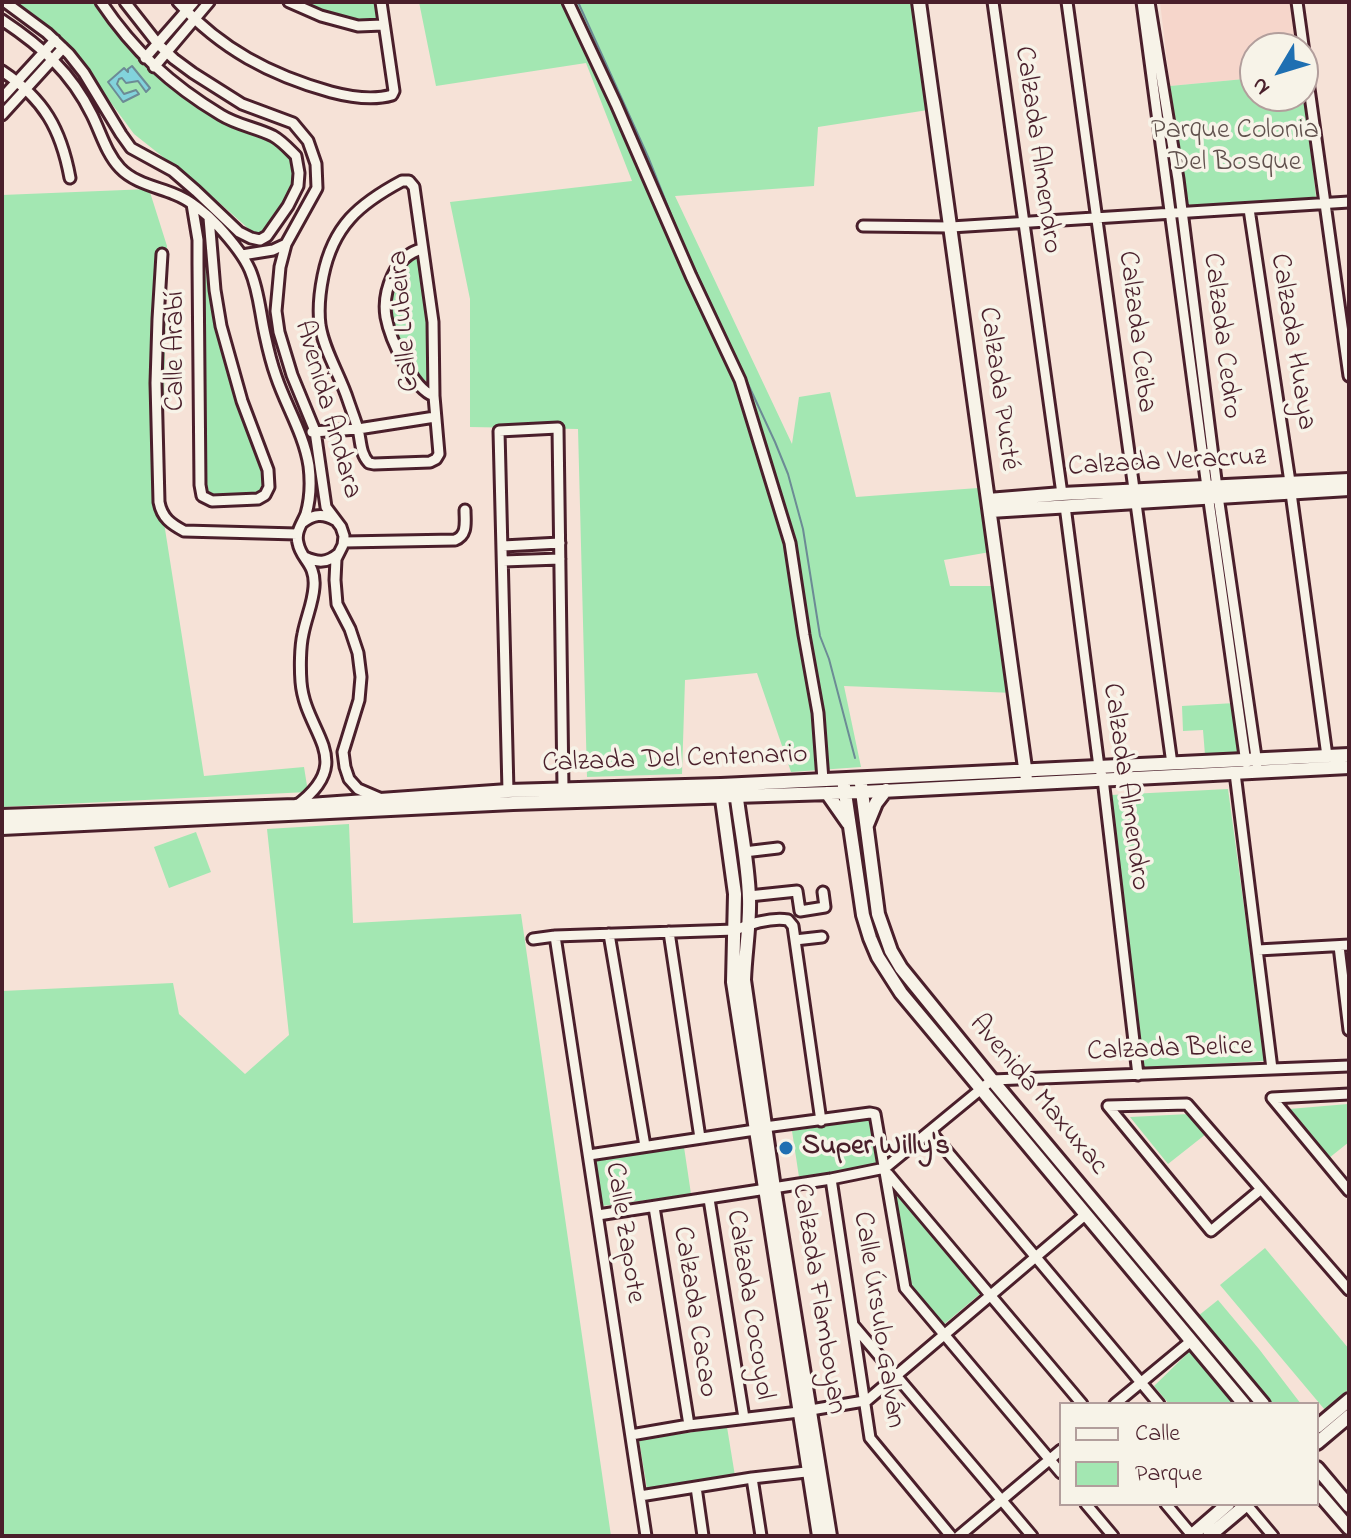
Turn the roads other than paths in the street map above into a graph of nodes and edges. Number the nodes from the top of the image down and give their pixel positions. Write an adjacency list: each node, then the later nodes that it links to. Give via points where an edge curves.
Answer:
1 (5, 2): 19 (street)
2 (101, 2): 23 (street)
3 (125, 2): 20 (street, Avenida Andara)
4 (178, 2): 16 (street)
5 (194, 2): 16 (street)
6 (209, 2): 16 (street)
7 (289, 2): 18 (street, via 358,26)
8 (381, 2): 18 (street)
9 (568, 2): 80 (street, via 740,380 790,543)
10 (919, 2): 43 (main road, Calzada Pucté)
11 (993, 2): 41 (street, Calzada Almendro)
12 (1067, 2): 40 (street, Calzada Ceiba)
13 (1142, 2): 38 (street, Calzada Cedro)
14 (1149, 2): 37 (street, Calzada Cedro)
15 (1297, 2): 34 (street)
16 (190, 14): 18 (street, via 216,38 270,71 352,97 388,97 394,91); 20 (street); 22 (street)
17 (2, 20): 21 (street, Avenida Andara)
18 (383, 25)
19 (59, 44): 21 (street); 24 (street); 32 (street, via 84,73 131,148)
20 (158, 44): 22 (street, Avenida Andara); 23 (street)
21 (45, 51): 24 (street, Avenida Andara); 27 (street)
22 (167, 52): 25 (street); 44 (street, Avenida Andara, via 242,104 293,123 308,141 317,188)
23 (145, 58): 25 (street)
24 (53, 59): 28 (street); 35 (street, Avenida Andara, via 79,90 122,171)
25 (154, 67): 32 (street, via 224,117 271,135 296,156 298,186 260,240 239,232)
26 (2, 71): 27 (street)
27 (17, 81): 28 (street); 29 (street)
28 (27, 89): 30 (street); 31 (street, via 55,128)
29 (2, 98)
30 (2, 115)
31 (70, 178)
32 (196, 191): 35 (street)
33 (1349, 202): 34 (street)
34 (1324, 204): 36 (street); 48 (street)
35 (192, 205): 39 (street, Avenida Andara); 39 (street, Calle Arabí, via 198,240 202,496 212,501 258,499 269,487 268,470 221,326)
36 (1249, 209): 37 (street); 55 (street, Calzada Huaya)
37 (1183, 213): 38 (street); 57 (street, Calzada Cedro)
38 (1172, 214): 40 (street); 57 (street, Calzada Cedro)
39 (209, 218): 47 (street, Avenida Andara)
40 (1099, 218): 41 (street); 58 (street, Calzada Ceiba)
41 (1025, 223): 43 (street); 59 (street, Calzada Almendro)
42 (863, 226): 43 (street)
43 (951, 227): 60 (main road, Calzada Pucté)
44 (286, 244): 47 (street); 52 (street, Avenida Andara, via 276,311 292,375)
45 (422, 249): 49 (street, Calle Lubeira, via 433,322); 49 (street, via 395,270 386,317 411,376); 51 (street, Calle Lubeira, via 409,181 375,195 334,238 320,291 320,323)
46 (162, 254): 64 (street, via 157,367 161,511 184,531)
47 (242, 255): 53 (street, Avenida Andara, via 257,290 274,368)
48 (1349, 376)
49 (434, 396): 50 (street, Calle Lubeira)
50 (435, 417): 51 (street); 51 (street, Calle Lubeira, via 439,454 430,462 369,463)
51 (358, 429): 52 (street)
52 (315, 431): 53 (street); 62 (street, Avenida Andara, via 326,507)
53 (300, 433): 63 (street, Avenida Andara, via 310,488)
54 (1349, 480): 55 (main road, Calzada Veracruz)
55 (1290, 488): 56 (main road, Calzada Veracruz); 57 (main road, Calzada Veracruz); 73 (street, Calzada Huaya)
56 (1349, 489)
57 (1213, 492): 58 (main road, Calzada Veracruz); 75 (street, Calzada Cedro)
58 (1134, 496): 59 (main road, Calzada Veracruz); 74 (street, Calzada Ceiba)
59 (1063, 500): 60 (main road, Calzada Veracruz); 77 (street, Calzada Almendro)
60 (989, 505): 78 (main road, Calzada Pucté)
61 (465, 510): 65 (street, via 465,533 455,540)
62 (335, 520): 63 (street, via 318,515); 65 (street, Avenida Andara)
63 (302, 523): 64 (street, Avenida Andara)
64 (297, 534): 69 (street)
65 (344, 542): 68 (street, Avenida Andara)
66 (560, 543): 67 (street); 67 (street, via 558,428 499,431); 70 (street)
67 (503, 546): 71 (street)
68 (339, 553): 69 (street, via 323,562); 87 (street, Avenida Andara, via 337,604 358,653 361,677 343,752 345,767 358,789)
69 (305, 557): 88 (street, via 314,574 314,590 302,636 301,683 325,752 319,784)
70 (560, 559): 71 (street); 82 (street)
71 (503, 561): 85 (street)
72 (1349, 755): 73 (main road, Calzada Del Centenario)
73 (1327, 756): 75 (main road, Calzada Del Centenario)
74 (1172, 764): 75 (main road, Calzada Del Centenario); 77 (main road, Calzada Del Centenario)
75 (1248, 767): 76 (main road, Calzada Del Centenario); 77 (main road, Calzada Del Centenario); 109 (street, Calzada Cedro)
76 (1349, 767)
77 (1101, 773): 78 (main road, Calzada Del Centenario); 113 (street, Calzada Almendro)
78 (1026, 776): 79 (main road, Calzada Del Centenario); 84 (main road, Calzada Del Centenario)
79 (861, 785): 81 (main road, Calzada Del Centenario); 84 (main road, Calzada Del Centenario); 92 (main road, Avenida Maxuxac)
80 (825, 786): 81 (main road, Calzada Del Centenario); 83 (main road, Calzada Del Centenario); 93 (main road)
81 (844, 786): 93 (main road, Avenida Maxuxac)
82 (563, 788): 85 (main road, Calzada Del Centenario); 86 (main road, Calzada Del Centenario)
83 (736, 790): 86 (main road, Calzada Del Centenario); 95 (main road, Calzada Flamboyan)
84 (886, 790): 92 (main road)
85 (508, 791): 87 (main road, Calzada Del Centenario)
86 (721, 791): 89 (main road, Calzada Del Centenario); 101 (main road, Calzada Flamboyan)
87 (382, 799): 88 (main road, Calzada Del Centenario)
88 (295, 806): 89 (main road, Calzada Del Centenario)
89 (271, 811): 90 (main road, Calzada Del Centenario); 91 (main road, Calzada Del Centenario)
90 (2, 816)
91 (2, 828)
92 (866, 828): 96 (main road, Avenida Maxuxac)
93 (852, 829): 97 (main road, Avenida Maxuxac)
94 (778, 848): 95 (street)
95 (744, 852): 99 (main road, Calzada Flamboyan)
96 (875, 887): 97 (main road); 114 (main road, Avenida Maxuxac, via 884,933 901,968)
97 (860, 889): 115 (main road, Avenida Maxuxac, via 870,938 884,967)
98 (823, 892): 99 (street, via 825,907 800,911 797,891)
99 (749, 896): 100 (main road, Calzada Flamboyan)
100 (749, 924): 101 (street); 107 (street, via 788,920); 118 (main road, Calzada Flamboyan, via 744,980)
101 (735, 930): 102 (street); 118 (main road, Calzada Flamboyan, via 733,982)
102 (669, 932): 103 (street); 120 (street)
103 (609, 934): 104 (street); 121 (street)
104 (555, 936): 106 (street); 122 (street, Calle Zapote)
105 (822, 937): 107 (street)
106 (533, 939)
107 (795, 940): 117 (street)
108 (1344, 946): 109 (street); 110 (street)
109 (1258, 950): 112 (street, Calzada Cedro)
110 (1349, 1030)
111 (1349, 1066): 112 (street, Calzada Belice)
112 (1272, 1069): 113 (street, Calzada Belice)
113 (1138, 1075): 114 (street, Calzada Belice)
114 (992, 1080): 115 (street); 146 (main road, Avenida Maxuxac)
115 (981, 1089): 119 (street); 131 (main road, Avenida Maxuxac)
116 (1349, 1094): 127 (street, via 1272,1098)
117 (821, 1121): 118 (street); 123 (street, via 875,1114)
118 (760, 1129): 120 (street); 125 (main road, Calzada Flamboyan)
119 (930, 1131): 123 (street); 132 (street)
120 (700, 1138): 121 (street)
121 (645, 1146): 122 (street)
122 (589, 1155): 130 (street, Calle Zapote)
123 (885, 1170): 124 (street); 134 (street); 136 (street, via 905,1288)
124 (831, 1179): 125 (street); 135 (street, Calle Úrsulo Galván)
125 (769, 1189): 128 (street); 147 (main road, Calzada Flamboyan)
126 (1260, 1190): 126 (street, via 1211,1231 1108,1106 1187,1104); 133 (street)
127 (1349, 1191)
128 (709, 1199): 129 (street); 149 (street, Calzada Cocoyol)
129 (654, 1207): 130 (street); 150 (street, Calzada Cacao)
130 (598, 1215): 152 (street, Calle Zapote)
131 (1085, 1215): 132 (street); 137 (main road, Avenida Maxuxac)
132 (1037, 1257): 134 (street); 139 (street)
133 (1349, 1290)
134 (991, 1296): 136 (street); 142 (street)
135 (854, 1326): 138 (street); 141 (street, Calle Úrsulo Galván)
136 (944, 1335): 138 (street); 155 (street)
137 (1191, 1341): 139 (street); 145 (main road, Avenida Maxuxac)
138 (896, 1376): 141 (street); 163 (street)
139 (1140, 1382): 143 (street); 144 (street)
140 (1349, 1400): 151 (main road)
141 (864, 1402): 147 (street); 177 (street, Calle Úrsulo Galván, via 870,1438)
142 (1080, 1402)
143 (1117, 1402)
144 (1157, 1402)
145 (1242, 1402)
146 (1261, 1402)
147 (805, 1411): 149 (street); 158 (main road, Calzada Flamboyan)
148 (1349, 1416): 153 (main road)
149 (744, 1418): 150 (street)
150 (689, 1425): 152 (street)
151 (1319, 1425)
152 (631, 1435): 162 (street, Calle Zapote)
153 (1319, 1441)
154 (1059, 1452): 155 (street)
155 (1050, 1459): 156 (street); 163 (street)
156 (1059, 1470)
157 (1319, 1470): 169 (main road)
158 (814, 1471): 159 (street); 175 (main road, Calzada Flamboyan); 176 (main road, Calzada Flamboyan)
159 (752, 1478): 160 (street); 174 (street)
160 (696, 1487): 162 (street); 173 (street)
161 (1319, 1493): 170 (main road)
162 (640, 1496): 172 (street, Calle Zapote)
163 (1001, 1499): 178 (street); 179 (street)
164 (1088, 1506): 180 (street)
165 (1168, 1506): 171 (street)
166 (1226, 1506): 171 (main road)
167 (1244, 1506): 181 (main road)
168 (1248, 1506): 182 (street)
169 (1349, 1506)
170 (1349, 1528)
171 (1191, 1535)
172 (646, 1536)
173 (703, 1536)
174 (761, 1536)
175 (819, 1536)
176 (830, 1536)
177 (951, 1536)
178 (959, 1536)
179 (1032, 1536)
180 (1113, 1536)
181 (1209, 1536)
182 (1273, 1536)

